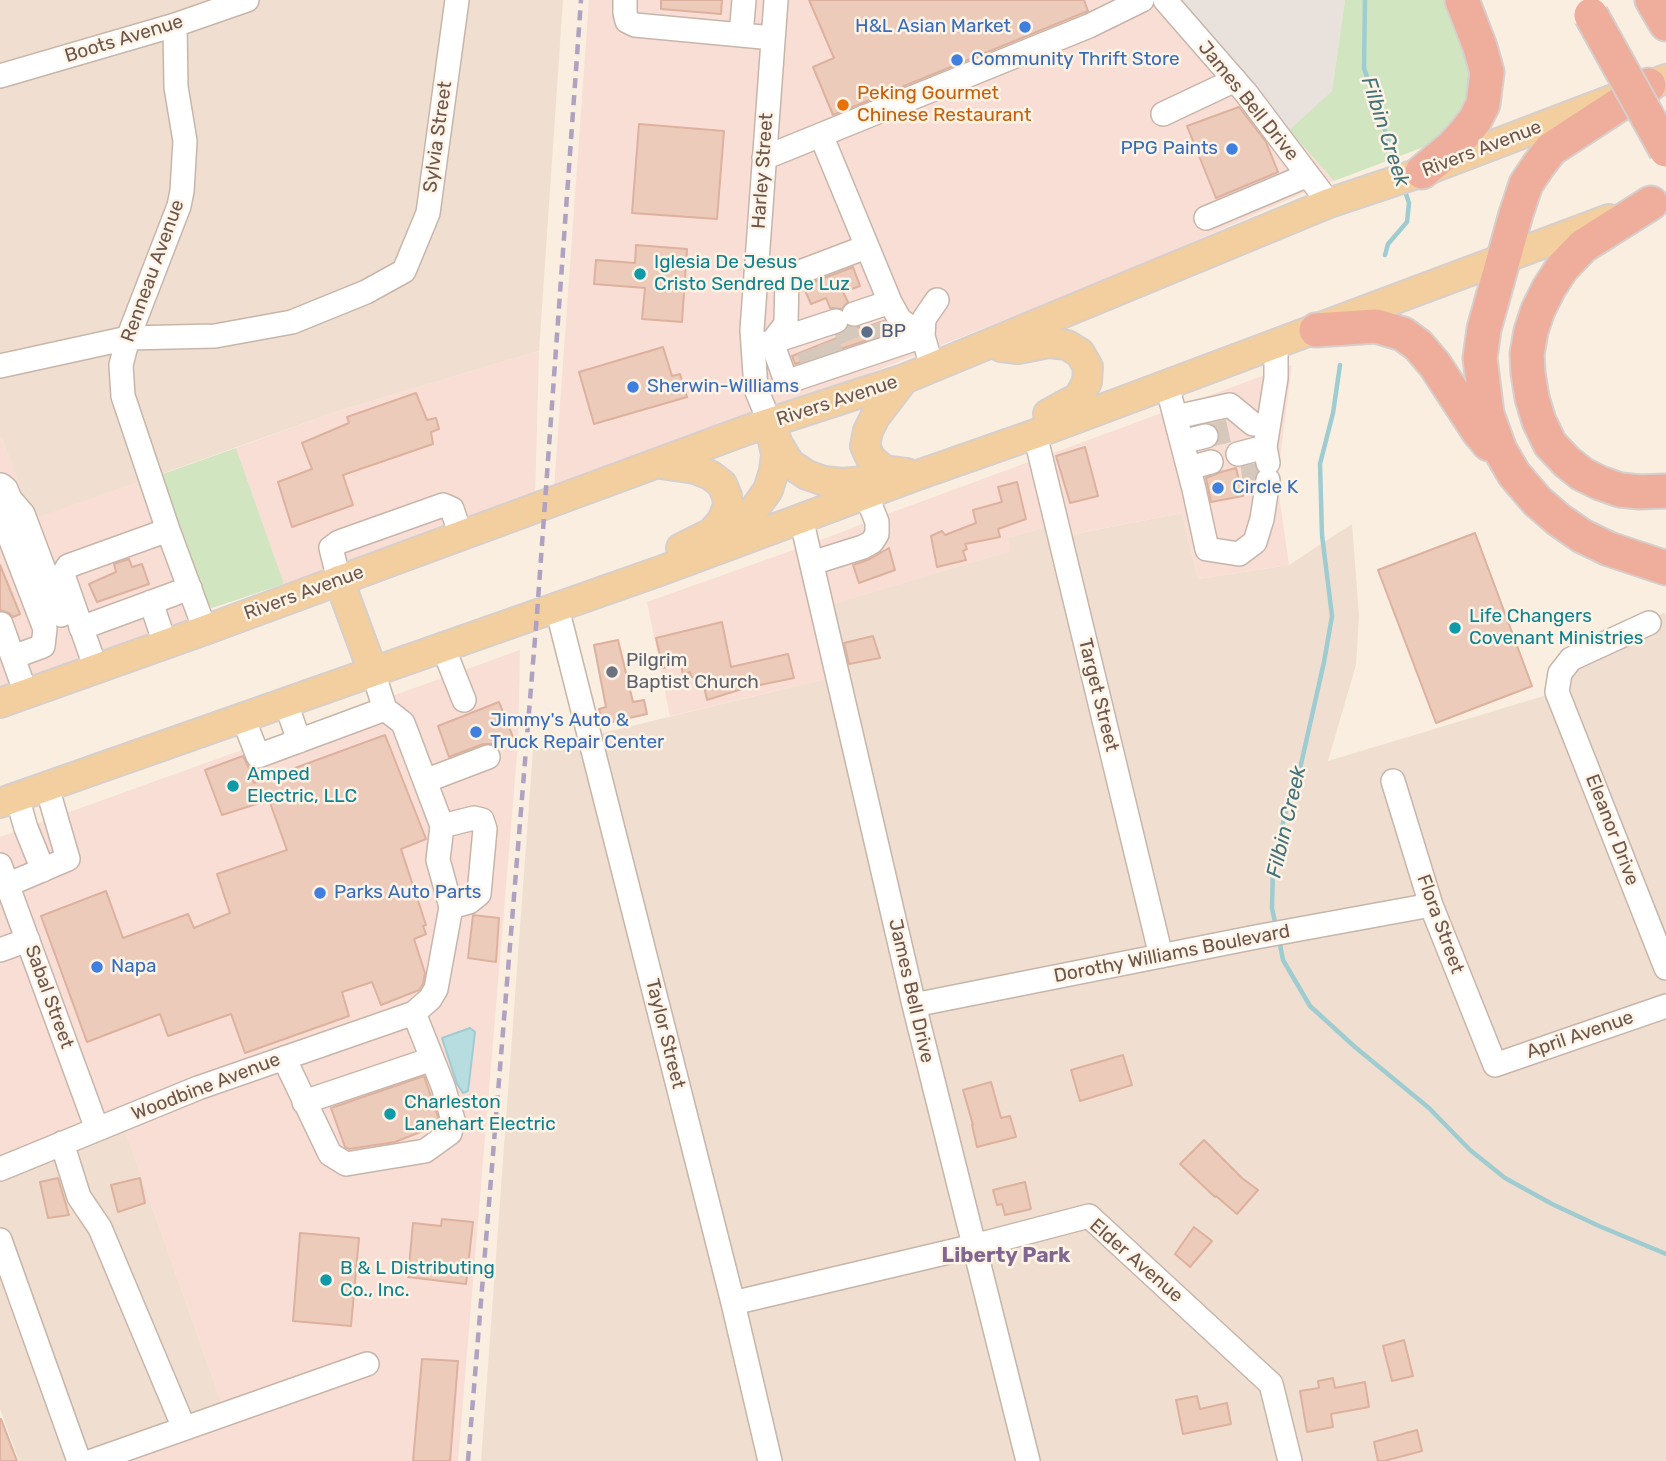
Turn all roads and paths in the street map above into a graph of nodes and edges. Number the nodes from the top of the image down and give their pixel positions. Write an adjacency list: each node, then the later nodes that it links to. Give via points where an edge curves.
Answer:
1 (247, 0): 12 (street, Boots Avenue)
2 (457, 0): 35 (street, Sylvia Street, via 428,213 404,271 292,322 215,336)
3 (625, 0): 13 (street, via 627,21 635,25)
4 (744, 0): 13 (street)
5 (776, 0): 14 (street, Harley Street)
6 (1142, 0): 19 (street)
7 (1165, 0): 16 (street, James Bell Drive)
8 (1462, 0): 22 (highway, via 1487,72 1483,104 1457,141)
9 (1582, 0): 20 (highway, bridge)
10 (1652, 0): 11 (highway)
11 (1666, 24)
12 (175, 25): 15 (street, Boots Avenue); 35 (street, Renneau Avenue, via 176,87 185,141 182,191)
13 (741, 35): 14 (street)
14 (773, 38): 21 (street, Harley Street)
15 (0, 76)
16 (1235, 80): 18 (street); 23 (street, James Bell Drive)
17 (1658, 82): 22 (main road, Rivers Avenue); 28 (highway, via 1551,149 1526,184)
18 (1163, 114)
19 (821, 135): 21 (street); 27 (street)
20 (1666, 150)
21 (764, 158): 29 (street, Harley Street)
22 (1422, 172): 25 (main road, Rivers Avenue)
23 (1308, 175): 25 (street, James Bell Drive); 26 (street)
24 (1659, 200): 28 (main road); 56 (highway, via 1583,246 1562,268 1538,310 1527,354 1539,421 1550,444 1567,462 1600,484 1620,490)
25 (1329, 203): 38 (main road, Rivers Avenue)
26 (1206, 218)
27 (866, 247): 30 (street); 32 (street)
28 (1504, 259): 33 (main road); 53 (highway, via 1480,358 1487,414)
29 (756, 273): 30 (street); 37 (street, Harley Street, via 752,321)
30 (787, 277): 37 (street, via 786,324)
31 (937, 300): 34 (street, via 924,319)
32 (890, 302): 34 (street, via 900,320); 36 (street)
33 (1317, 330): 39 (main road); 53 (highway, via 1376,327 1403,334 1435,365 1478,431)
34 (923, 336): 36 (street); 41 (street)
35 (128, 338): 40 (street); 60 (street, Renneau Avenue, via 121,365 123,396)
36 (841, 342): 37 (street); 37 (street, via 795,379 784,376)
37 (763, 344): 45 (street, Harley Street, via 756,389)
38 (987, 345): 41 (main road, Rivers Avenue); 47 (main road, via 1018,349 1049,342 1067,345 1084,360 1087,382 1079,397 1048,415)
39 (1276, 345): 43 (main road); 46 (street, via 1276,378)
40 (0, 366)
41 (932, 367): 42 (main road, Rivers Avenue)
42 (904, 379): 45 (main road, Rivers Avenue); 54 (main road, via 875,418 865,446 884,470)
43 (1167, 385): 44 (street); 47 (main road)
44 (1176, 417): 46 (street, via 1230,405); 49 (street)
45 (769, 423): 51 (main road, Rivers Avenue); 54 (main road, via 790,464 824,481 866,482); 61 (main road, via 776,454 768,490 753,510 712,540)
46 (1251, 425): 52 (street, via 1262,519 1255,542 1239,554 1207,549)
47 (1035, 434): 54 (main road); 96 (street, Target Street)
48 (1206, 436): 49 (street)
49 (1182, 442): 52 (street)
50 (1211, 462): 52 (street)
51 (658, 463): 64 (main road, via 710,475 722,484 728,506 711,533 681,547); 65 (main road, Rivers Avenue)
52 (1189, 468)
53 (1514, 474): 63 (highway, via 1537,500 1582,536)
54 (918, 475): 57 (main road)
55 (4, 482): 76 (street, via 10,499 23,514)
56 (1666, 491)
57 (866, 494): 59 (main road); 62 (street, via 880,542)
58 (0, 512): 75 (street, via 45,629 43,646)
59 (801, 519): 61 (main road); 62 (street, James Bell Drive)
60 (168, 530): 66 (street, Renneau Avenue); 71 (street, via 68,566 63,575)
61 (700, 556): 64 (main road)
62 (812, 563): 98 (street, James Bell Drive)
63 (1666, 568)
64 (660, 571): 68 (main road)
65 (339, 580): 72 (main road, Rivers Avenue); 77 (main road)
66 (190, 588): 67 (street); 72 (street, Renneau Avenue)
67 (151, 602): 71 (street); 73 (street)
68 (557, 608): 74 (main road); 110 (street, Taylor Street)
69 (1649, 623): 97 (street, Eleanor Drive, via 1571,659 1560,673 1557,692)
70 (1, 624): 75 (street)
71 (81, 628): 76 (street)
72 (205, 629): 73 (main road, Rivers Avenue)
73 (165, 644): 76 (main road, Rivers Avenue)
74 (443, 647): 77 (main road); 79 (street)
75 (13, 657): 78 (street)
76 (89, 671): 78 (main road, Rivers Avenue)
77 (373, 672): 80 (main road); 81 (street)
78 (13, 698)
79 (464, 700)
80 (286, 703): 82 (main road); 83 (street)
81 (385, 709): 83 (street); 85 (street, via 403,723)
82 (243, 718): 83 (street, via 258,756); 87 (main road)
83 (299, 741)
84 (488, 757): 85 (street)
85 (425, 781): 89 (street)
86 (1393, 781): 92 (street, Flora Street)
87 (47, 787): 88 (main road); 90 (street, via 68,859)
88 (8, 800): 90 (street, via 26,828)
89 (442, 826): 93 (street, via 438,859); 93 (street, via 474,818 482,820 485,829 479,894)
90 (43, 870): 91 (street)
91 (4, 885): 94 (street, Sabal Street)
92 (1431, 905): 96 (street, Dorothy Williams Boulevard); 103 (street, Flora Street)
93 (451, 907): 100 (street, via 436,989)
94 (28, 940): 95 (street); 105 (street, Sabal Street)
95 (0, 950)
96 (1161, 956): 98 (street, Dorothy Williams Boulevard)
97 (1666, 968)
98 (914, 1005): 109 (street, James Bell Drive)
99 (1666, 1006): 103 (street, April Avenue)
100 (414, 1013): 101 (street, Woodbine Avenue); 102 (street)
101 (284, 1058): 104 (street); 105 (street, Woodbine Avenue)
102 (432, 1059): 104 (street); 104 (street, via 453,1120 450,1133 425,1151 346,1164 330,1154)
103 (1495, 1065)
104 (304, 1102)
105 (97, 1129): 106 (street, Woodbine Avenue)
106 (62, 1143): 107 (street, Woodbine Avenue); 112 (street, via 79,1197 100,1228)
107 (0, 1169)
108 (0, 1241): 113 (street)
109 (974, 1246): 110 (street, Elder Avenue); 116 (street, James Bell Drive); 117 (street, Elder Avenue, via 1089,1216 1271,1384)
110 (733, 1303): 115 (street, Taylor Street)
111 (367, 1364): 112 (street)
112 (184, 1428): 114 (street)
113 (79, 1461)
114 (92, 1461)
115 (770, 1461)
116 (1028, 1461)
117 (1290, 1461)

